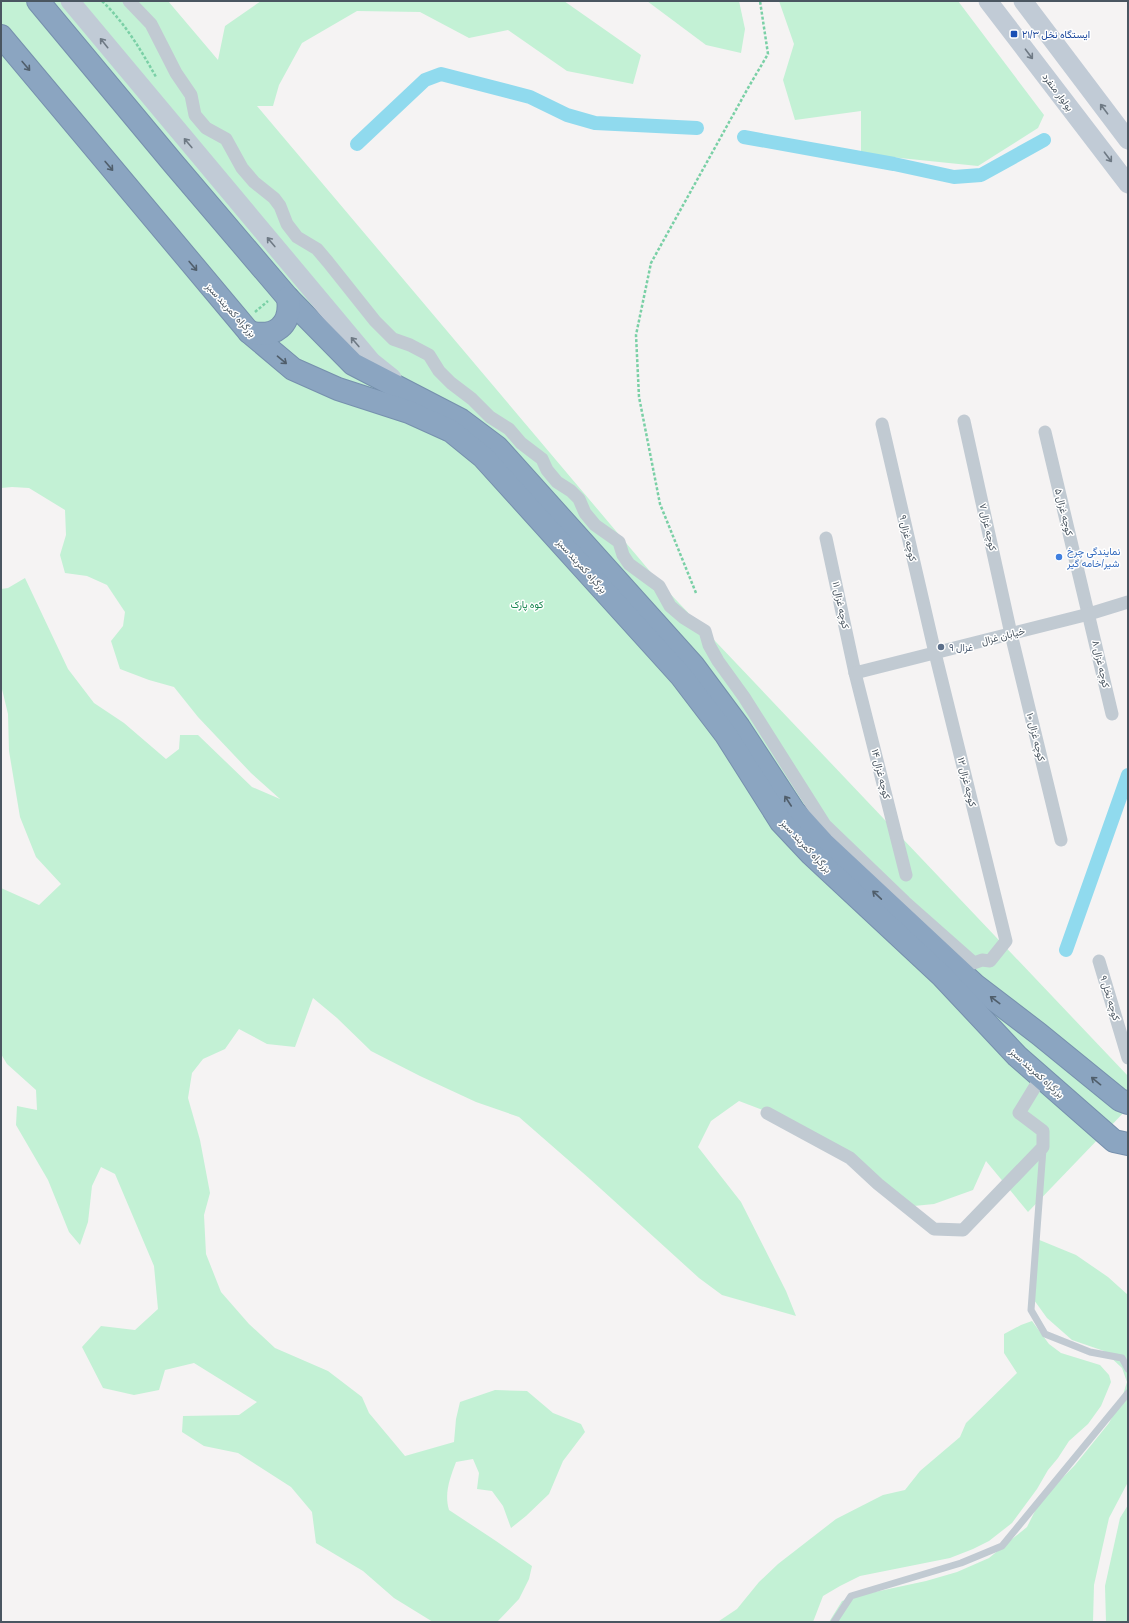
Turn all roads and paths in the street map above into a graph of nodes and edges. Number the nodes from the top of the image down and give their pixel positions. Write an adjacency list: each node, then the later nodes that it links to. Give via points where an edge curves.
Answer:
1 (38, 1): 10 (highway, بزرگراه کمربند سبز)
2 (70, 1): 12 (street, one-way to 2, via 372,362)
3 (129, 1): 21 (street, کوچه غزال ۱۲, via 151,24 176,73 191,95 196,115 206,128 226,139 242,168 280,206 287,224 297,237 317,249 375,321 393,339 429,355 450,383 472,399 490,417 509,429 521,443 542,459 556,482 579,499 595,525 619,542 629,564 659,586 670,606 705,631 718,661 744,697 825,825 905,902 974,963 990,961 1006,941)
4 (760, 1): 17 (path, via 768,54 651,263 636,335 639,397 660,504)
5 (988, 1): 9 (street, بولوار منفرد, one-way to 9)
6 (1023, 1): 8 (street, one-way to 6)
7 (1, 36): 11 (highway, بزرگراه کمربند سبز, one-way to 11)
8 (1128, 140)
9 (1128, 184)
10 (288, 298): 11 (highway, via 290,309 287,320 280,328 259,335); 12 (highway, بزرگراه کمربند سبز, via 353,364)
11 (249, 332): 28 (highway, بزرگراه کمربند سبز, one-way to 28, via 293,368 338,389 409,412 452,431 483,457 682,676 726,735 781,822 811,854 962,996)
12 (415, 396): 27 (highway, بزرگراه کمربند سبز, one-way to 12, via 964,975 823,843 794,811 739,727 693,665 497,447 462,420)
13 (964, 421): 20 (street, کوچه غزال ۷)
14 (882, 424): 21 (street, کوچه غزال ۹)
15 (1044, 432): 19 (street, کوچه غزال ۵)
16 (826, 538): 22 (street, کوچه غزال ۱۱)
17 (696, 593)
18 (1128, 602): 19 (street, خیابان غزال)
19 (1089, 614): 20 (street, خیابان غزال); 23 (street, کوچه غزال ۸)
20 (1011, 634): 21 (street, خیابان غزال); 24 (street, کوچه غزال ۱۰)
21 (935, 653): 22 (street, خیابان غزال)
22 (855, 673): 25 (street, کوچه غزال ۱۴)
23 (1112, 714)
24 (1061, 840)
25 (906, 875)
26 (1099, 961): 29 (street, کوچه نخل ۹)
27 (1039, 1034): 28 (highway, via 1022,1038); 31 (highway, بزرگراه کمربند سبز, one-way to 27, via 1120,1100)
28 (1016, 1056): 30 (highway, بزرگراه کمربند سبز)
29 (1128, 1058)
30 (1041, 1077): 33 (highway, بزرگراه کمربند سبز, via 1114,1141); 34 (street, via 1019,1113 1043,1131)
31 (1128, 1103)
32 (767, 1113): 34 (street, via 850,1158 878,1184 934,1228 963,1230)
33 (1128, 1144)
34 (1043, 1147): 35 (lane, via 1031,1310 1045,1334 1090,1352 1122,1358)
35 (1128, 1369)
36 (1128, 1394): 37 (lane, via 1002,1546 961,1563 851,1596)
37 (834, 1622)

